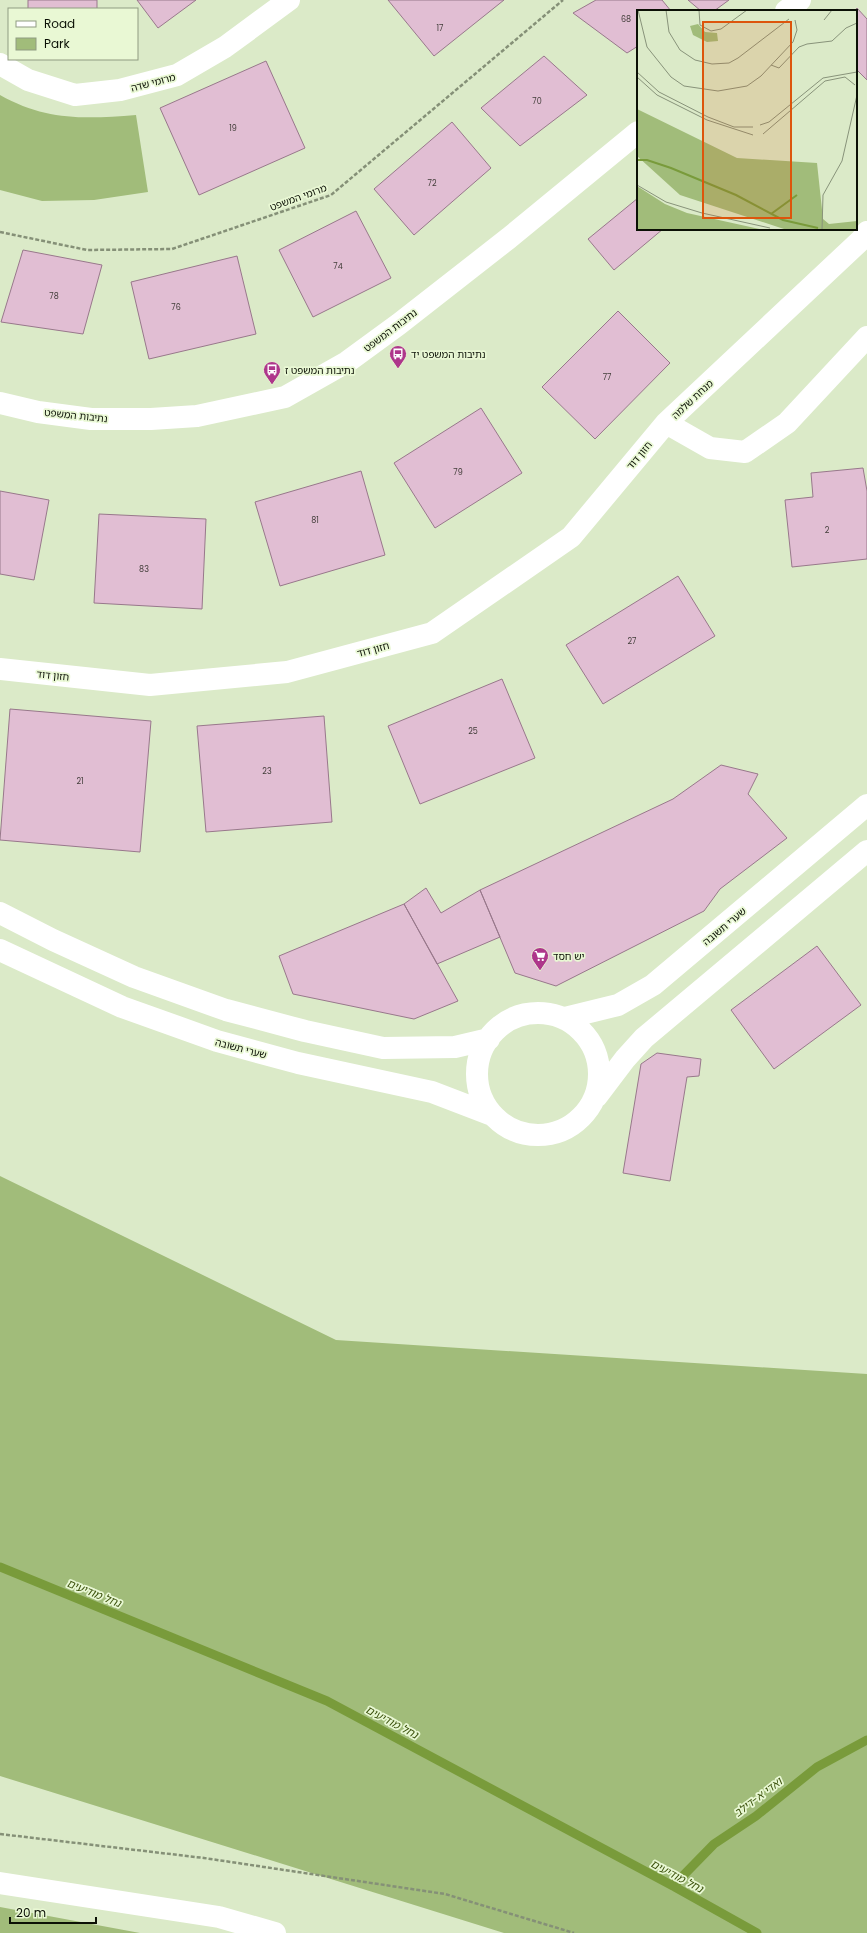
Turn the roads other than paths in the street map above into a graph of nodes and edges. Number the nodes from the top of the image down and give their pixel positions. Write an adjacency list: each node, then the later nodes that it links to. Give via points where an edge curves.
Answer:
1 (289, 0): 4 (street, מרומי שדה, via 225,47 177,75 120,90 75,95 28,80)
2 (800, 0): 3 (street)
3 (787, 10)
4 (0, 64)
5 (637, 133): 8 (street, נתיבות המשפט, via 399,324 347,362 285,397 197,416 151,419 91,419 38,412)
6 (867, 232): 9 (street, מנחת שלמה)
7 (867, 337): 9 (street, מנחת שלמה, via 787,423 745,452 710,448)
8 (0, 403)
9 (666, 423): 10 (street, חזון דוד, via 571,537 432,632 287,672 150,685)
10 (0, 669)
11 (867, 805): 15 (street, שערי תשובה, via 653,985 618,1005)
12 (867, 851): 17 (street, via 644,1038)
13 (0, 913): 16 (street, via 134,977 226,1010 305,1031 384,1048 455,1047)
14 (0, 950): 18 (street, שערי תשובה, via 122,1007 217,1042 298,1063 432,1092)
15 (565, 1018): 16 (street, via 542,1012 518,1016 497,1028); 17 (street, via 585,1032 597,1054 601,1077)
16 (488, 1039): 18 (street, via 482,1047 477,1071 480,1095)
17 (594, 1100): 18 (street, via 580,1120 559,1132 535,1135 512,1130)
18 (492, 1115)
19 (0, 1883): 20 (street, via 219,1917)
20 (275, 1933)

